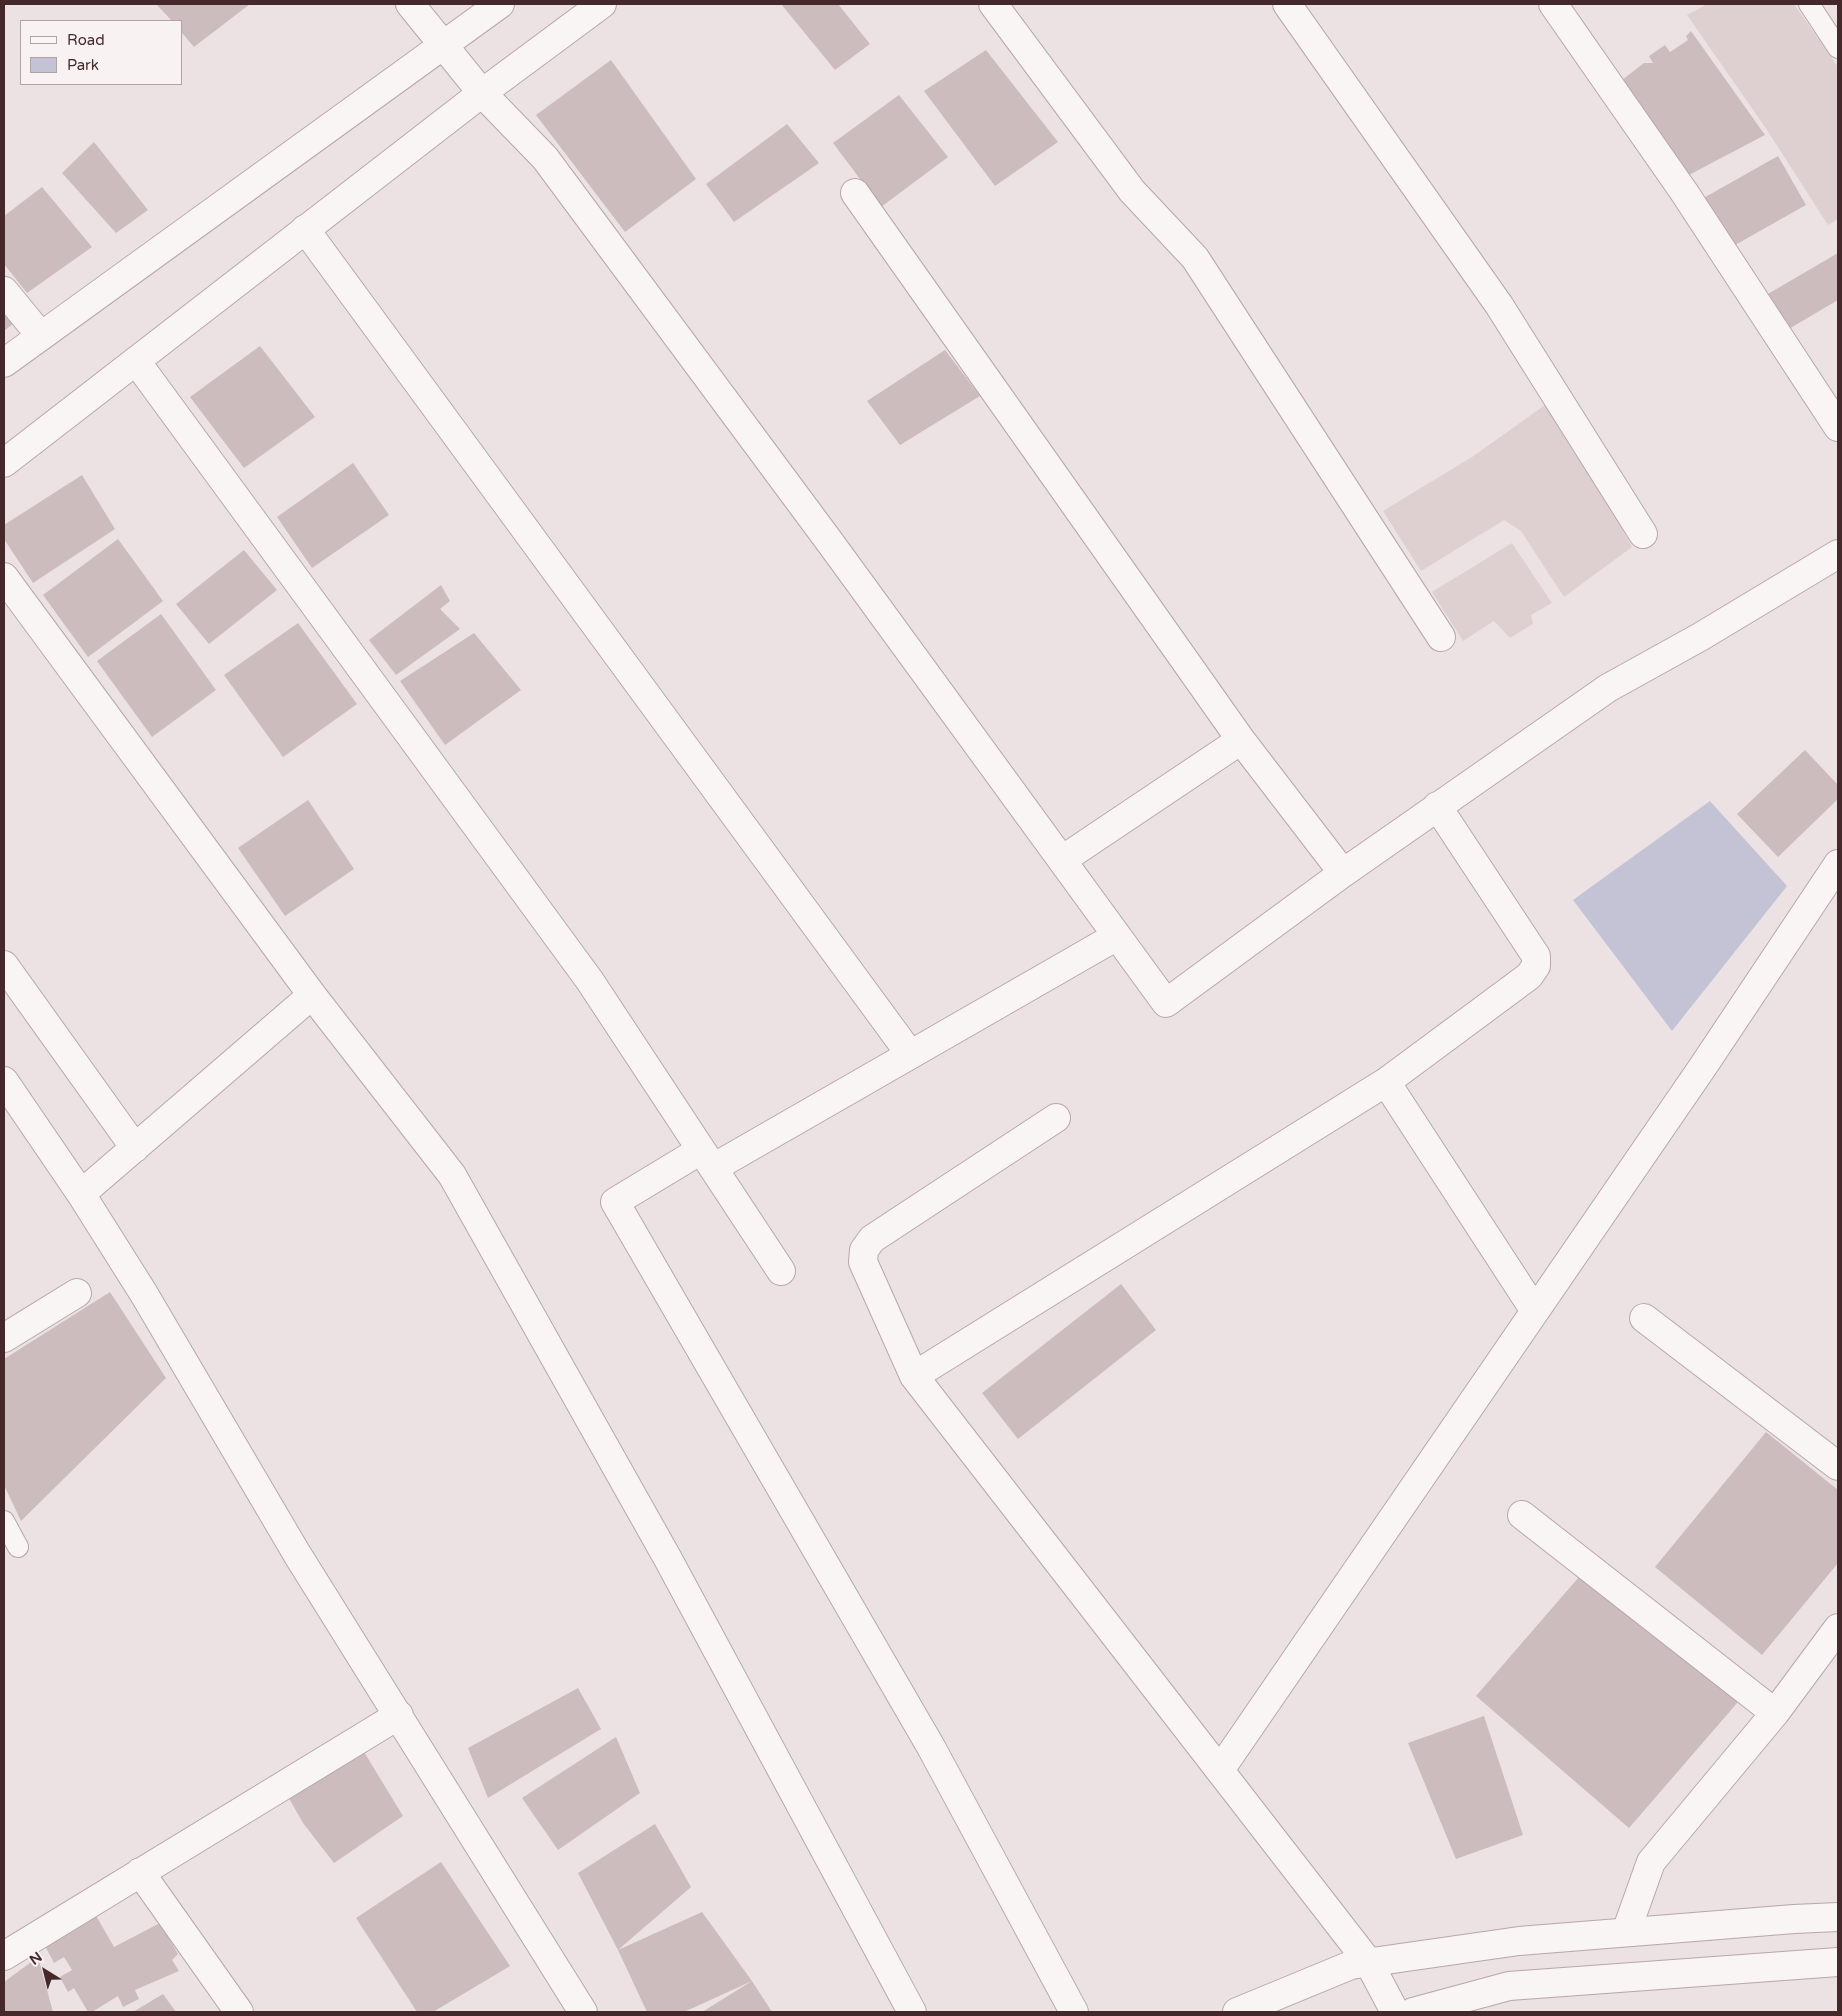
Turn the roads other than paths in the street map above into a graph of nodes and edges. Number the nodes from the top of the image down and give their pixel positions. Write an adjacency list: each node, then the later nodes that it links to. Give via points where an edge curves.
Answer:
1 (410, 4): 8 (street)
2 (500, 4): 8 (street)
3 (602, 4): 10 (street)
4 (993, 4): 22 (street, via 1132,191 1196,258)
5 (1287, 4): 19 (street, via 1498,305)
6 (1554, 4): 17 (street, via 1684,192)
7 (1808, 4): 9 (lane)
8 (444, 45): 10 (street); 14 (street)
9 (1838, 48)
10 (482, 93): 12 (street); 25 (street, via 545,158)
11 (855, 193): 23 (street)
12 (305, 229): 15 (street); 31 (street)
13 (4, 291): 14 (street)
14 (41, 336): 16 (street)
15 (136, 361): 18 (street); 36 (street, via 590,981)
16 (4, 364)
17 (1838, 427)
18 (4, 463)
19 (1643, 534)
20 (1838, 554): 24 (street, via 1608,688)
21 (4, 577): 30 (street)
22 (1441, 637)
23 (1241, 740): 25 (street); 27 (street)
24 (1437, 806): 27 (street); 33 (street, via 1536,956 1536,966 1529,976)
25 (1062, 860): 28 (street)
26 (1838, 864): 40 (street)
27 (1343, 872): 28 (street, via 1166,1003)
28 (1117, 936): 31 (street)
29 (4, 965): 35 (street)
30 (312, 995): 35 (street); 60 (street, via 452,1175 668,1559)
31 (910, 1054): 36 (street)
32 (4, 1080): 37 (street)
33 (1386, 1082): 40 (street); 43 (street)
34 (1056, 1118): 43 (street, via 872,1239 864,1250 863,1262)
35 (135, 1148): 37 (street)
36 (707, 1159): 38 (street); 61 (street, via 615,1202 931,1747)
37 (81, 1194): 50 (street, via 144,1294 297,1554)
38 (781, 1271)
39 (77, 1293): 42 (street)
40 (1535, 1311): 51 (street)
41 (1644, 1318): 44 (street)
42 (4, 1338)
43 (914, 1376): 51 (street)
44 (1838, 1466)
45 (1522, 1515): 49 (street)
46 (4, 1521): 47 (lane)
47 (18, 1547)
48 (1838, 1628): 49 (street)
49 (1775, 1713): 54 (street, via 1651,1862)
50 (399, 1715): 52 (street); 59 (street)
51 (1220, 1770): 57 (street)
52 (140, 1872): 55 (street); 58 (street)
53 (1838, 1917): 54 (street)
54 (1626, 1932): 57 (street, via 1519,1941)
55 (4, 1956)
56 (1838, 1962): 64 (street, via 1508,1986)
57 (1369, 1963): 62 (street, via 1351,1965); 63 (street)
58 (238, 2012)
59 (583, 2012)
60 (912, 2012)
61 (1074, 2012)
62 (1237, 2012)
63 (1395, 2012)
64 (1413, 2012)

